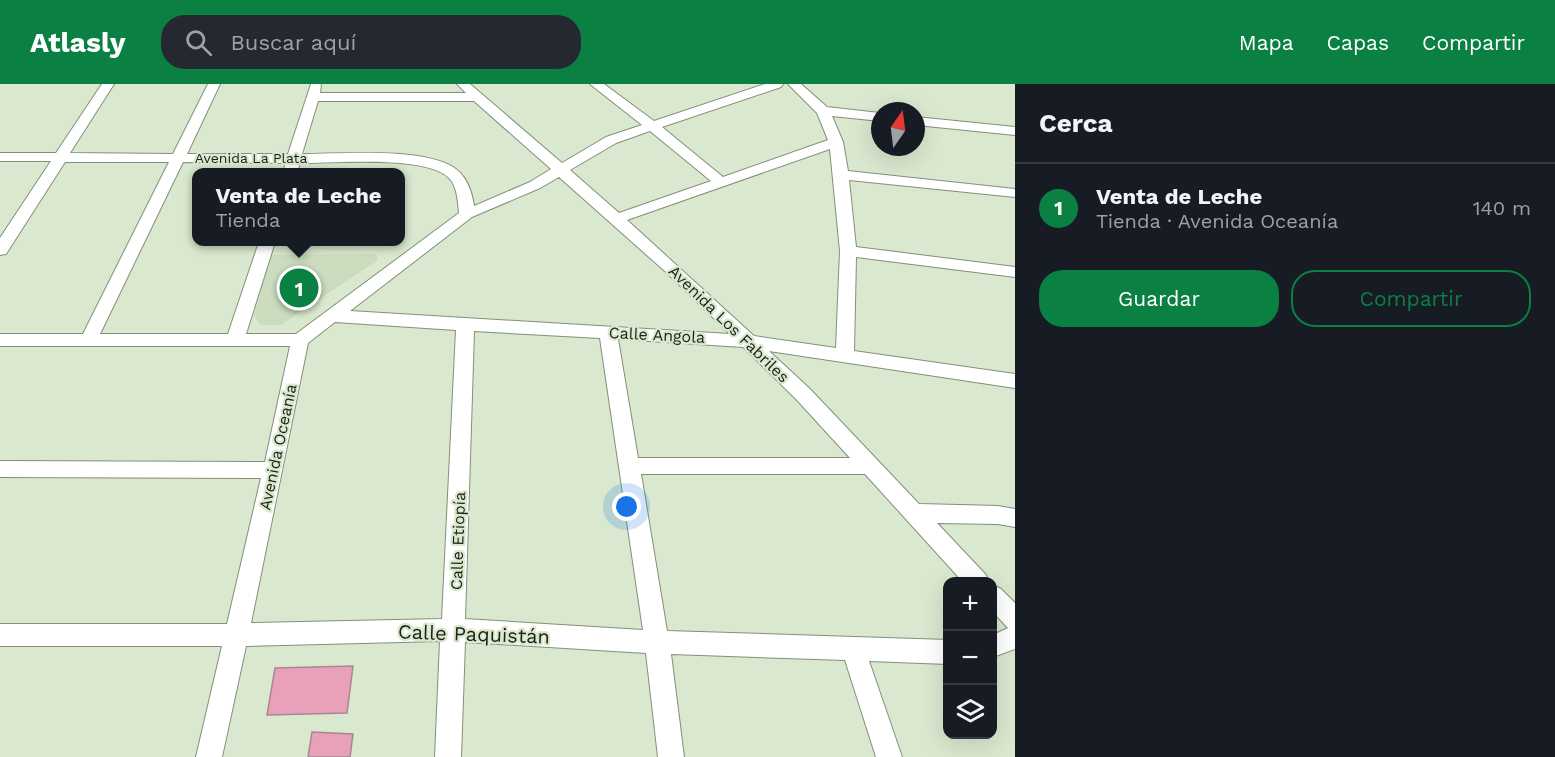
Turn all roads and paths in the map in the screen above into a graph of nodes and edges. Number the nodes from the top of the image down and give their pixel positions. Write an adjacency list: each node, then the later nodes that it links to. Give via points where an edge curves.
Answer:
1 (108, 84): 16 (street)
2 (214, 84): 17 (street)
3 (463, 84): 8 (street, Avenida Los Fabriles)
4 (596, 84): 12 (street)
5 (777, 84): 12 (street)
6 (794, 84): 9 (street)
7 (315, 91): 8 (street); 18 (street)
8 (478, 98): 19 (street, Avenida Los Fabriles)
9 (823, 111): 10 (street); 14 (street)
10 (871, 116)
11 (925, 122): 13 (street)
12 (651, 125): 19 (street, via 600,145); 21 (street)
13 (1015, 131)
14 (836, 142): 20 (street); 21 (street)
15 (0, 157): 16 (street, Avenida La Plata)
16 (59, 158): 17 (street, Avenida La Plata); 26 (street)
17 (178, 158): 18 (street, Avenida La Plata); 32 (street)
18 (292, 166): 23 (street, Avenida La Plata, via 414,159 434,163 453,171 465,193)
19 (560, 171): 23 (street); 24 (street, Avenida Los Fabriles)
20 (841, 175): 22 (street); 27 (street)
21 (721, 182): 24 (street)
22 (1015, 193)
23 (467, 214): 29 (street)
24 (616, 219): 36 (street, Avenida Los Fabriles)
25 (266, 246): 34 (street)
26 (0, 250)
27 (848, 251): 28 (street); 37 (street)
28 (1015, 272)
29 (332, 316): 30 (street, Calle Angola); 35 (street)
30 (465, 325): 31 (street, Calle Angola); 48 (street, Calle Etiopía)
31 (608, 332): 36 (street, Calle Angola); 39 (street)
32 (89, 339): 33 (street); 34 (street)
33 (0, 340)
34 (235, 340): 35 (street)
35 (300, 340): 42 (street, Avenida Oceanía)
36 (745, 341): 37 (street, Calle Angola); 40 (street, Avenida Los Fabriles)
37 (845, 354): 38 (street, Calle Angola)
38 (1015, 381)
39 (629, 466): 40 (street); 52 (street)
40 (870, 466): 43 (street, Avenida Los Fabriles)
41 (0, 469): 42 (street)
42 (273, 470): 50 (street, Avenida Oceanía)
43 (914, 513): 44 (street); 45 (street, Avenida Los Fabriles)
44 (1015, 518)
45 (973, 577)
46 (997, 600): 47 (street)
47 (1015, 620)
48 (454, 630): 50 (street, Calle Paquistán); 52 (street, Calle Paquistán); 57 (street, Calle Etiopía)
49 (0, 635): 50 (street, Calle Paquistán)
50 (235, 635): 56 (street, Avenida Oceanía)
51 (1015, 637): 53 (street)
52 (657, 642): 54 (street, Calle Paquistán); 58 (street)
53 (997, 644)
54 (853, 648): 55 (street, Calle Paquistán); 59 (street)
55 (943, 652)
56 (209, 757)
57 (448, 757)
58 (671, 757)
59 (889, 757)

